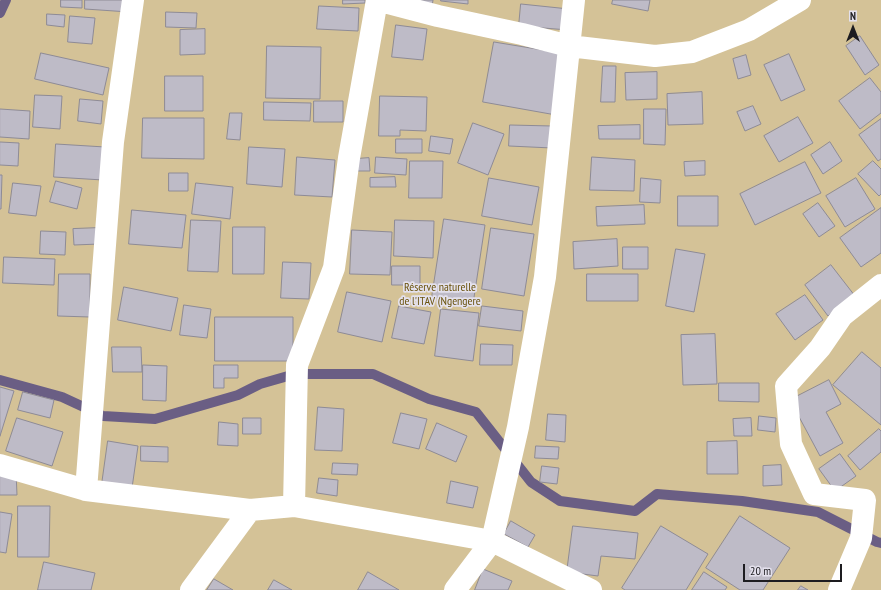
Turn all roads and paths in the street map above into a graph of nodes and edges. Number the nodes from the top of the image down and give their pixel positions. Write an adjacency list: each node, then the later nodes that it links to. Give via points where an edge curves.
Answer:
1 (133, 0): 8 (street, via 113,142)
2 (377, 0): 5 (street); 9 (street, via 349,158 334,268 297,375)
3 (574, 0): 5 (street)
4 (800, 0): 5 (street, via 749,30 692,52 655,56)
5 (570, 46): 11 (street, via 545,277 518,427)
6 (881, 285): 15 (street, via 842,316 820,348 786,386 791,444 814,494 865,500 861,538)
7 (0, 465): 8 (street)
8 (86, 490): 10 (street)
9 (294, 506): 10 (street); 11 (street)
10 (250, 510): 12 (street)
11 (492, 541): 13 (street); 14 (street)
12 (191, 590)
13 (455, 590)
14 (591, 590)
15 (839, 590)

